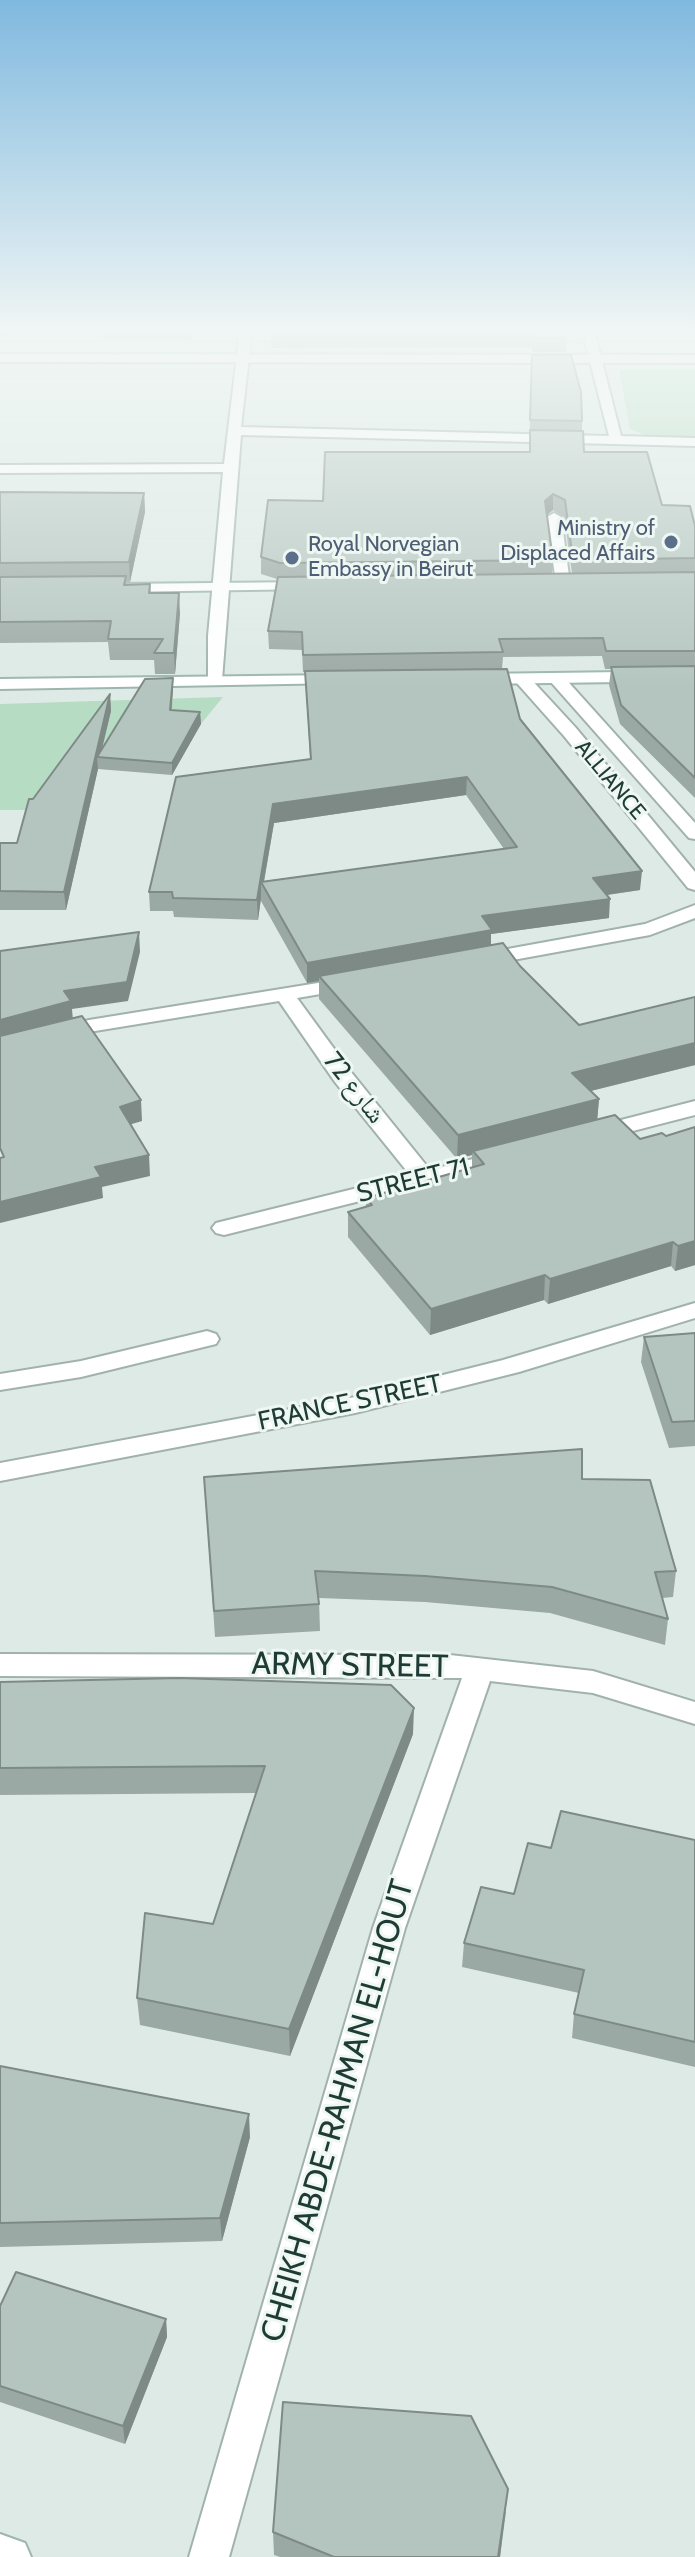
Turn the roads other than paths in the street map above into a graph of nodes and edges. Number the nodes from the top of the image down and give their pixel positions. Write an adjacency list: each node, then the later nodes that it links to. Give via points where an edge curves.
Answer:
1 (231, 449): 2 (street)
2 (228, 468): 3 (street); 7 (street)
3 (0, 469)
4 (554, 517): 5 (street)
5 (563, 583)
6 (324, 586): 7 (street)
7 (218, 587): 8 (street); 13 (street)
8 (105, 589)
9 (695, 676): 10 (street)
10 (556, 678): 12 (street); 16 (street, ALLIANCE)
11 (460, 679): 12 (street)
12 (522, 679): 17 (street, ALLIANCE)
13 (214, 680): 14 (street); 15 (street)
14 (353, 680)
15 (0, 684)
16 (695, 834)
17 (695, 884)
18 (695, 911): 19 (street, via 650,929)
19 (452, 965)
20 (376, 979): 21 (street)
21 (285, 996): 22 (street, via 89,1026); 26 (street, شارع 72)
22 (0, 1047)
23 (695, 1108): 24 (street)
24 (575, 1139)
25 (530, 1151): 26 (street, STREET 71)
26 (425, 1178): 27 (street, STREET 71)
27 (224, 1228)
28 (695, 1310): 31 (street, FRANCE STREET, via 510,1366 355,1405)
29 (207, 1339): 30 (street)
30 (0, 1382)
31 (0, 1472)
32 (0, 1665): 33 (street, ARMY STREET)
33 (480, 1669): 34 (street, ARMY STREET, via 593,1682); 37 (street, CHEIKH ABDE-RAHMAN EL-HOUT, via 389,1928)
34 (695, 1713)
35 (0, 2554): 36 (street)
36 (11, 2557)
37 (209, 2557)

